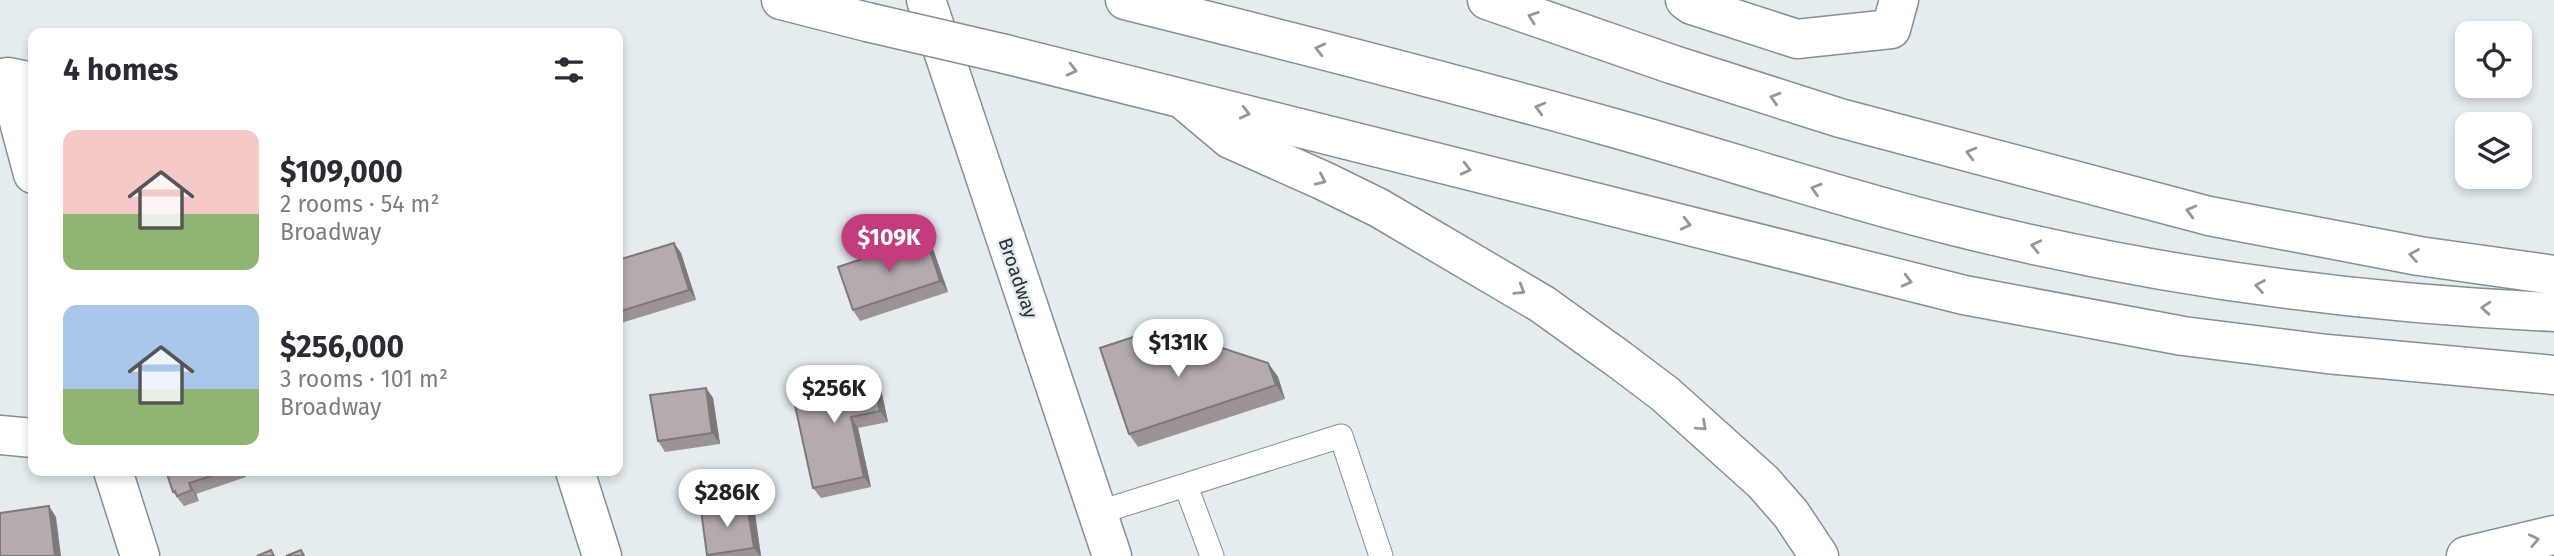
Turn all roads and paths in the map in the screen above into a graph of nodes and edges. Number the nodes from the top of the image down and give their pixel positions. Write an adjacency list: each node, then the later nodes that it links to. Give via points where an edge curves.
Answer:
1 (781, 0): 8 (main road, one-way to 8, bridge)
2 (926, 0): 18 (main road, Broadway)
3 (1125, 0): 11 (main road, one-way to 3, via 2284,290 2036,246 1863,202 1579,118)
4 (1487, 0): 10 (main road, one-way to 4, via 2419,256 2209,216 1840,118)
5 (1685, 0): 6 (main road, via 1797,38)
6 (1895, 15)
7 (20, 79): 9 (main road)
8 (1179, 96): 12 (main road, one-way to 12, via 1964,295 2183,336); 25 (main road, one-way to 25, via 1230,139 1379,208 1542,304 1620,360 1763,482)
9 (28, 137)
10 (2554, 275)
11 (2554, 312)
12 (2554, 374)
13 (0, 435): 14 (main road)
14 (28, 438)
15 (115, 476): 20 (main road)
16 (577, 476): 21 (main road)
17 (1186, 486): 18 (lane); 23 (lane); 24 (lane, via 1341,436)
18 (1097, 513): 22 (main road, Broadway)
19 (2554, 535): 26 (main road, one-way to 19)
20 (141, 556)
21 (602, 556)
22 (1112, 556)
23 (1212, 556)
24 (1381, 556)
25 (1819, 556)
26 (2466, 556)

